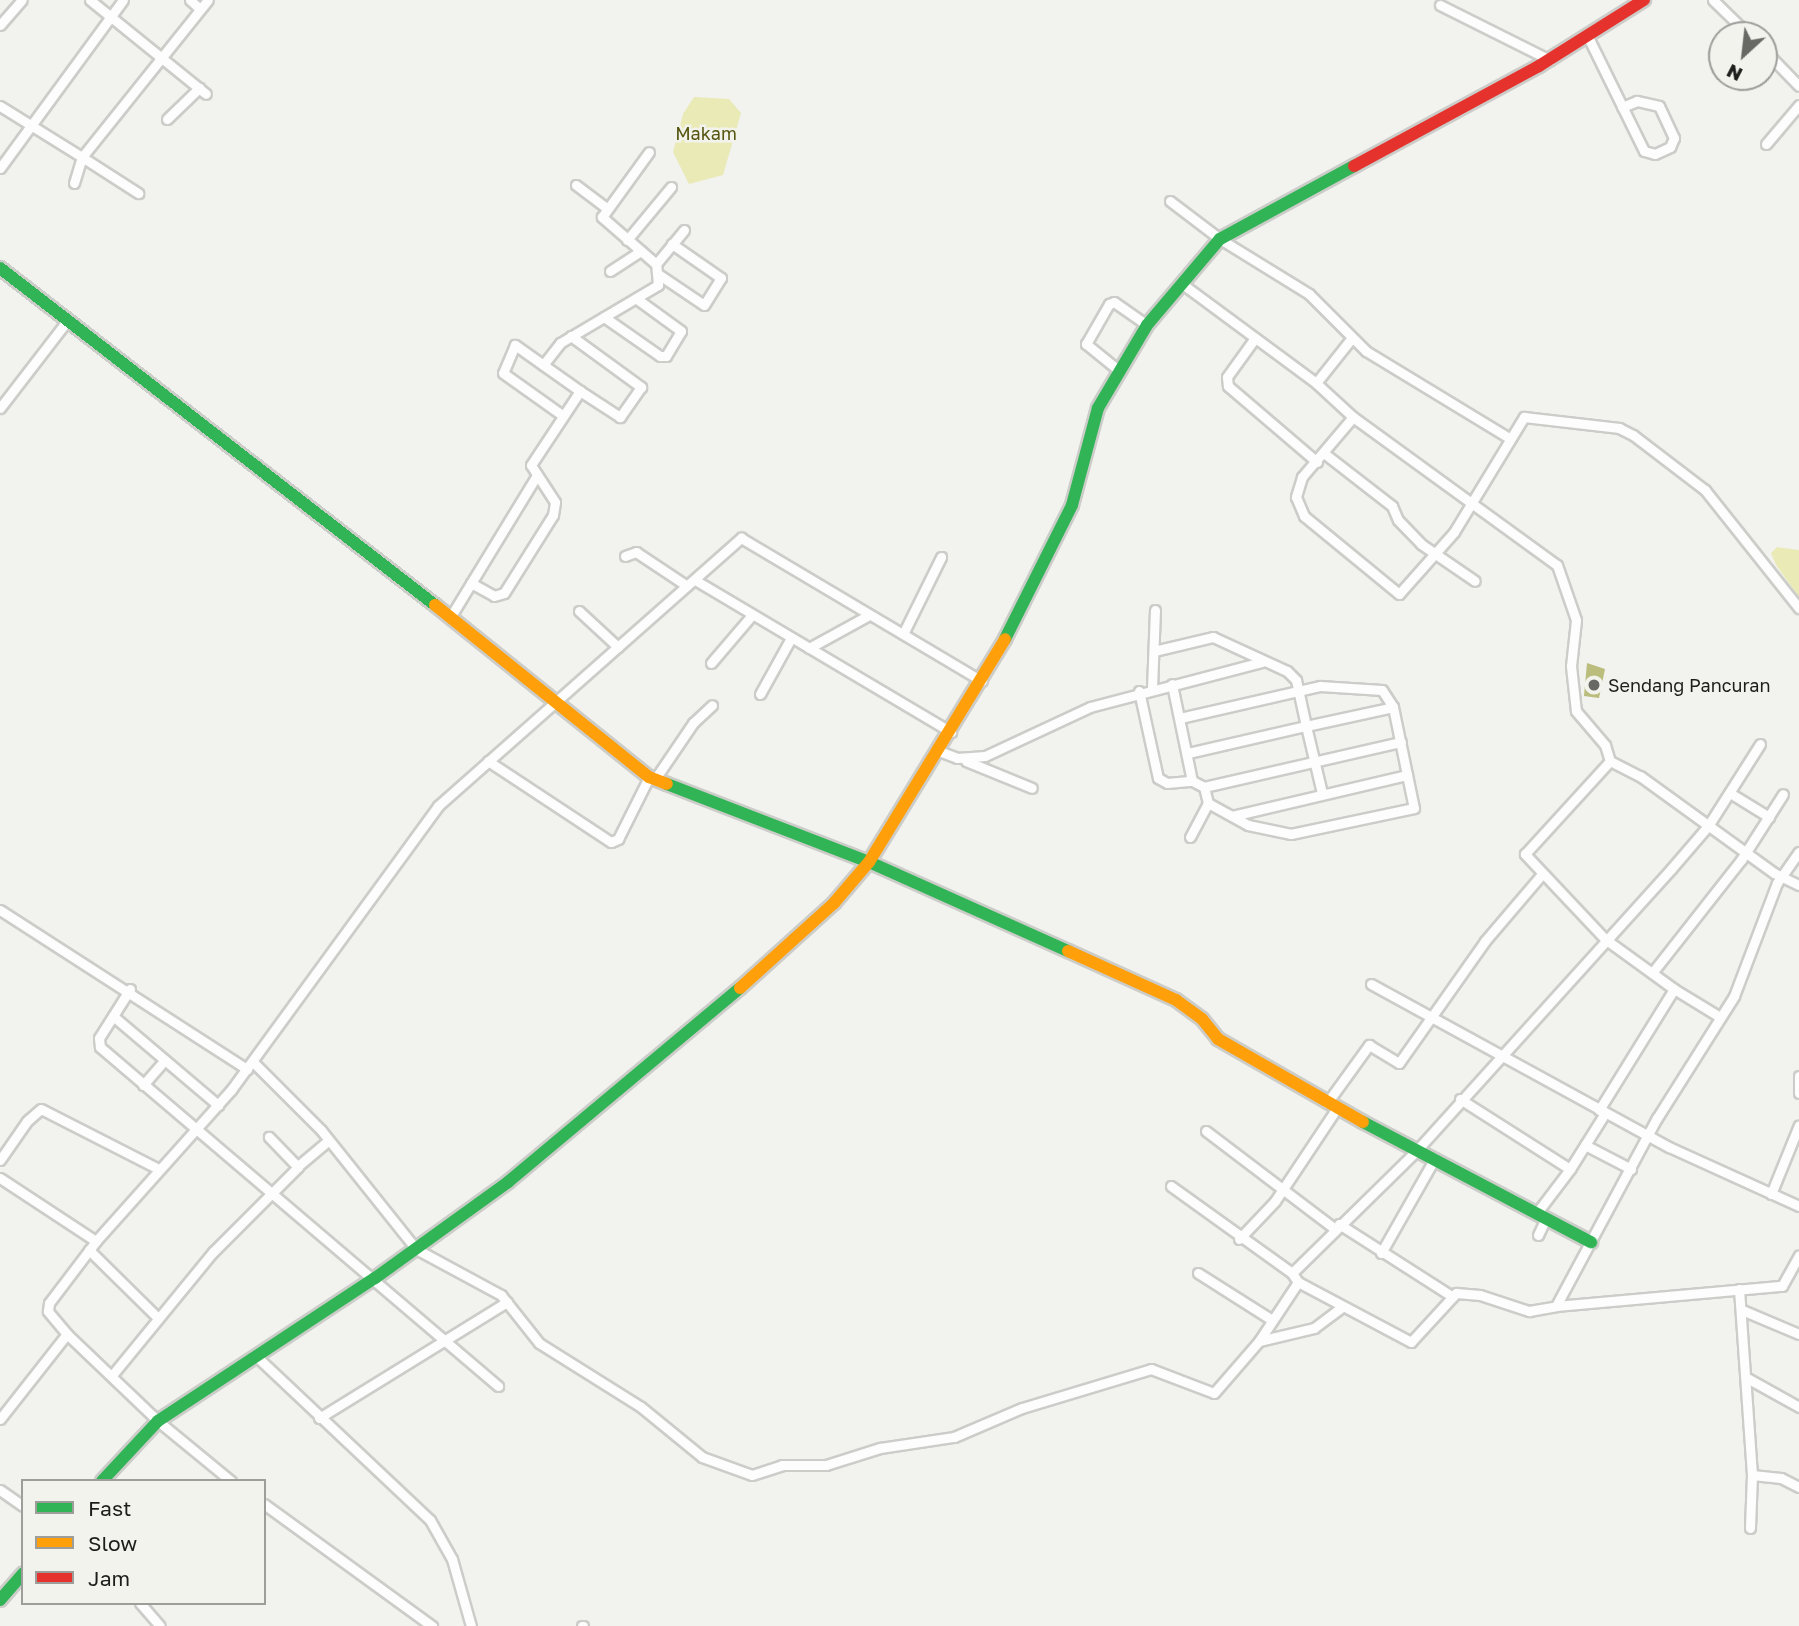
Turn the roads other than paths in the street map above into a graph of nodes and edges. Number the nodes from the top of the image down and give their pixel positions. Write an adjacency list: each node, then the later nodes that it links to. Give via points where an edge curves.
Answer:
1 (22, 0): 10 (street)
2 (90, 0): 11 (street)
3 (123, 0): 11 (street)
4 (190, 0): 9 (street)
5 (208, 0): 9 (street)
6 (1644, 0): 14 (street)
7 (1713, 0): 12 (street)
8 (1440, 5): 16 (street)
9 (200, 9): 15 (street)
10 (4, 14): 13 (street)
11 (111, 17): 15 (street); 23 (street)
12 (1735, 21)
13 (0, 25)
14 (1588, 37): 16 (street); 21 (street)
15 (159, 56): 22 (street, via 202,91); 26 (street)
16 (1550, 60): 35 (street)
17 (1778, 64): 18 (street)
18 (1799, 86)
19 (1799, 104): 24 (street)
20 (0, 106): 23 (street)
21 (1622, 107): 21 (street, via 1644,151 1655,154 1670,147 1674,138 1659,106 1637,101)
22 (167, 119)
23 (31, 125): 26 (street); 27 (street)
24 (1766, 144)
25 (649, 152): 33 (street)
26 (82, 157): 28 (street); 31 (street)
27 (0, 168)
28 (74, 183)
29 (576, 185): 33 (street)
30 (671, 187): 36 (street)
31 (138, 193)
32 (1170, 201): 35 (street)
33 (607, 208): 36 (street, via 603,221)
34 (684, 230): 37 (street)
35 (1220, 239): 42 (street); 49 (street, via 1309,294)
36 (628, 240): 38 (street)
37 (672, 244): 40 (street); 40 (street, via 721,278 704,305)
38 (642, 251): 40 (street); 41 (street)
39 (0, 268): 45 (street)
40 (657, 269): 43 (street, via 656,288)
41 (610, 271)
42 (1181, 283): 46 (street); 48 (street)
43 (638, 299): 44 (street); 44 (street, via 681,331 666,356)
44 (604, 317): 47 (street)
45 (67, 321): 54 (street); 73 (street)
46 (1147, 325): 51 (street); 51 (street, via 1114,302 1109,304 1086,344)
47 (571, 336): 50 (street); 53 (street, via 640,387 620,417)
48 (1255, 338): 52 (street); 59 (street, via 1227,377 1228,386)
49 (1351, 339): 52 (street); 57 (street)
50 (542, 365): 53 (street); 55 (street, via 516,345 503,373)
51 (1117, 369): 81 (street, via 1098,408 1072,505 1032,592)
52 (1316, 383): 56 (street)
53 (580, 391): 55 (street)
54 (0, 408)
55 (562, 415): 60 (street, via 533,458 531,470)
56 (1353, 417): 58 (street); 61 (street)
57 (1509, 438): 61 (street); 68 (street, via 1524,417 1619,428 1633,435 1706,490)
58 (1325, 454): 59 (street); 62 (street, via 1392,506 1403,526)
59 (1317, 462): 62 (street, via 1297,488 1304,516 1387,585 1399,594)
60 (536, 477): 66 (street); 66 (street, via 555,502 554,515 504,593 494,596)
61 (1473, 503): 62 (street); 100 (street, via 1538,548 1559,569 1576,621 1572,666 1576,711 1605,745)
62 (1434, 553): 65 (street)
63 (625, 556): 67 (street, via 636,552)
64 (941, 556): 74 (street)
65 (1475, 582)
66 (471, 583): 73 (street)
67 (691, 583): 71 (street); 72 (street, via 741,538); 76 (street)
68 (1799, 608)
69 (1155, 610): 78 (street)
70 (579, 611): 76 (street)
71 (752, 615): 75 (street); 80 (street)
72 (869, 615): 74 (street); 77 (street)
73 (452, 616): 87 (street)
74 (903, 634): 81 (street)
75 (792, 638): 77 (street); 86 (street)
76 (618, 647): 87 (street)
77 (809, 648): 92 (street)
78 (1154, 651): 79 (street, via 1213,637); 83 (street)
79 (1262, 662): 82 (street); 84 (street, via 1287,671)
80 (711, 663)
81 (982, 681): 92 (street)
82 (1172, 684): 83 (street); 90 (street)
83 (1152, 688): 85 (street)
84 (1298, 689): 89 (street, via 1382,690); 90 (street); 91 (street)
85 (1139, 691): 97 (street, via 985,756); 103 (street, via 1158,778 1161,782)
86 (760, 694)
87 (557, 699): 98 (street); 102 (street)
88 (712, 705): 102 (street)
89 (1393, 707): 91 (street); 93 (street)
90 (1181, 718): 96 (street)
91 (1306, 726): 96 (street); 99 (street)
92 (951, 732): 95 (street)
93 (1401, 742): 99 (street); 101 (street)
94 (1760, 744): 107 (street)
95 (939, 751): 97 (street); 116 (street)
96 (1188, 753): 103 (street)
97 (957, 758): 105 (street)
98 (488, 761): 102 (street, via 611,842 618,839); 131 (street, via 420,825)
99 (1314, 761): 104 (street); 106 (street)
100 (1610, 761): 112 (street, via 1640,776); 117 (street, via 1526,850 1525,857)
101 (1407, 775): 106 (street); 110 (street, via 1415,805 1411,810 1291,834 1248,825)
102 (652, 778): 116 (street)
103 (1192, 781): 104 (street)
104 (1204, 787): 109 (street)
105 (1032, 788)
106 (1322, 793): 110 (street)
107 (1730, 793): 111 (street); 112 (street)
108 (1783, 794): 111 (street)
109 (1208, 803): 110 (street); 113 (street)
110 (1231, 816)
111 (1769, 817): 115 (street)
112 (1708, 826): 115 (street); 121 (street)
113 (1190, 837)
114 (1799, 852): 118 (street)
115 (1746, 853): 118 (street); 122 (street)
116 (869, 862): 137 (street, via 1176,1000 1202,1018 1218,1040); 165 (street, via 796,942 725,1004 508,1182)
117 (1542, 874): 121 (street); 128 (street, via 1485,941)
118 (1780, 877): 119 (street); 127 (street, via 1749,961)
119 (1799, 885)
120 (0, 910): 124 (street)
121 (1605, 939): 122 (street); 129 (street)
122 (1652, 973): 125 (street)
123 (1371, 984): 128 (street)
124 (130, 989): 126 (street); 131 (street)
125 (1674, 989): 127 (street); 138 (street)
126 (113, 1016): 130 (street); 133 (street, via 98,1045)
127 (1720, 1017): 142 (street)
128 (1432, 1019): 129 (street); 137 (street, via 1399,1063 1369,1045)
129 (1498, 1056): 135 (street); 138 (street)
130 (165, 1060): 133 (street); 136 (street)
131 (250, 1065): 136 (street); 144 (street)
132 (1799, 1076): 134 (street)
133 (143, 1085): 140 (street)
134 (1799, 1093)
135 (1460, 1099): 146 (street); 151 (street)
136 (218, 1104): 140 (street)
137 (1332, 1105): 146 (street); 155 (street)
138 (1602, 1111): 142 (street); 145 (street)
139 (1799, 1125): 157 (street)
140 (195, 1129): 150 (street); 156 (street)
141 (1206, 1131): 155 (street)
142 (1648, 1136): 152 (street); 157 (street)
143 (269, 1137): 149 (street)
144 (329, 1140): 149 (street); 165 (street)
145 (1585, 1145): 151 (street); 152 (street)
146 (1418, 1149): 147 (street); 160 (street)
147 (1435, 1158): 159 (street); 167 (street)
148 (0, 1160): 150 (street, via 41,1109)
149 (298, 1166): 156 (street)
150 (159, 1169): 163 (street)
151 (1570, 1169): 159 (street)
152 (1631, 1169): 164 (street)
153 (0, 1178): 163 (street)
154 (1171, 1186): 162 (street)
155 (1282, 1188): 160 (street); 162 (street)
156 (271, 1190): 171 (street); 178 (street)
157 (1771, 1194): 158 (street)
158 (1799, 1206)
159 (1540, 1217): 161 (street); 164 (street)
160 (1336, 1226): 167 (street); 170 (street)
161 (1538, 1235)
162 (1239, 1239): 170 (street)
163 (96, 1241): 166 (street)
164 (1591, 1242): 175 (street)
165 (416, 1249): 171 (street); 174 (street, via 496,1291)
166 (89, 1250): 178 (street); 180 (street, via 49,1303 48,1311)
167 (1381, 1253): 173 (street)
168 (1798, 1262): 172 (street, via 1782,1286)
169 (1198, 1273): 179 (street)
170 (1295, 1277): 176 (street); 179 (street)
171 (375, 1278): 182 (street); 184 (street)
172 (1739, 1289): 175 (street); 177 (street)
173 (1453, 1297): 175 (street, via 1480,1295 1514,1308 1542,1312); 176 (street, via 1414,1342)
174 (507, 1302): 182 (street); 183 (street, via 539,1343 641,1407 702,1457 752,1475 782,1465 826,1465 880,1448 954,1437 1022,1408 1151,1369 1214,1393)
175 (1556, 1306)
176 (1341, 1308): 183 (street, via 1314,1328)
177 (1742, 1310): 181 (street); 186 (street)
178 (158, 1318): 185 (street)
179 (1272, 1320): 183 (street)
180 (67, 1334): 185 (street); 190 (street)
181 (1799, 1334)
182 (447, 1340): 187 (street); 189 (street)
183 (1259, 1340)
184 (256, 1356): 189 (street); 191 (street)
185 (113, 1374): 191 (street)
186 (1746, 1378): 188 (street); 192 (street)
187 (498, 1386)
188 (1799, 1407)
189 (319, 1418): 205 (street, via 430,1520 452,1559)
190 (0, 1419)
191 (158, 1421): 193 (street); 194 (street)
192 (1752, 1475): 195 (street, via 1781,1478); 199 (street)
193 (104, 1479)
194 (229, 1479)
195 (1799, 1487)
196 (0, 1490): 197 (street)
197 (21, 1505)
198 (266, 1505): 204 (street)
199 (1750, 1528)
200 (21, 1576): 201 (street)
201 (0, 1600)
202 (141, 1605): 203 (street)
203 (160, 1626)
204 (432, 1626)
205 (471, 1626)

